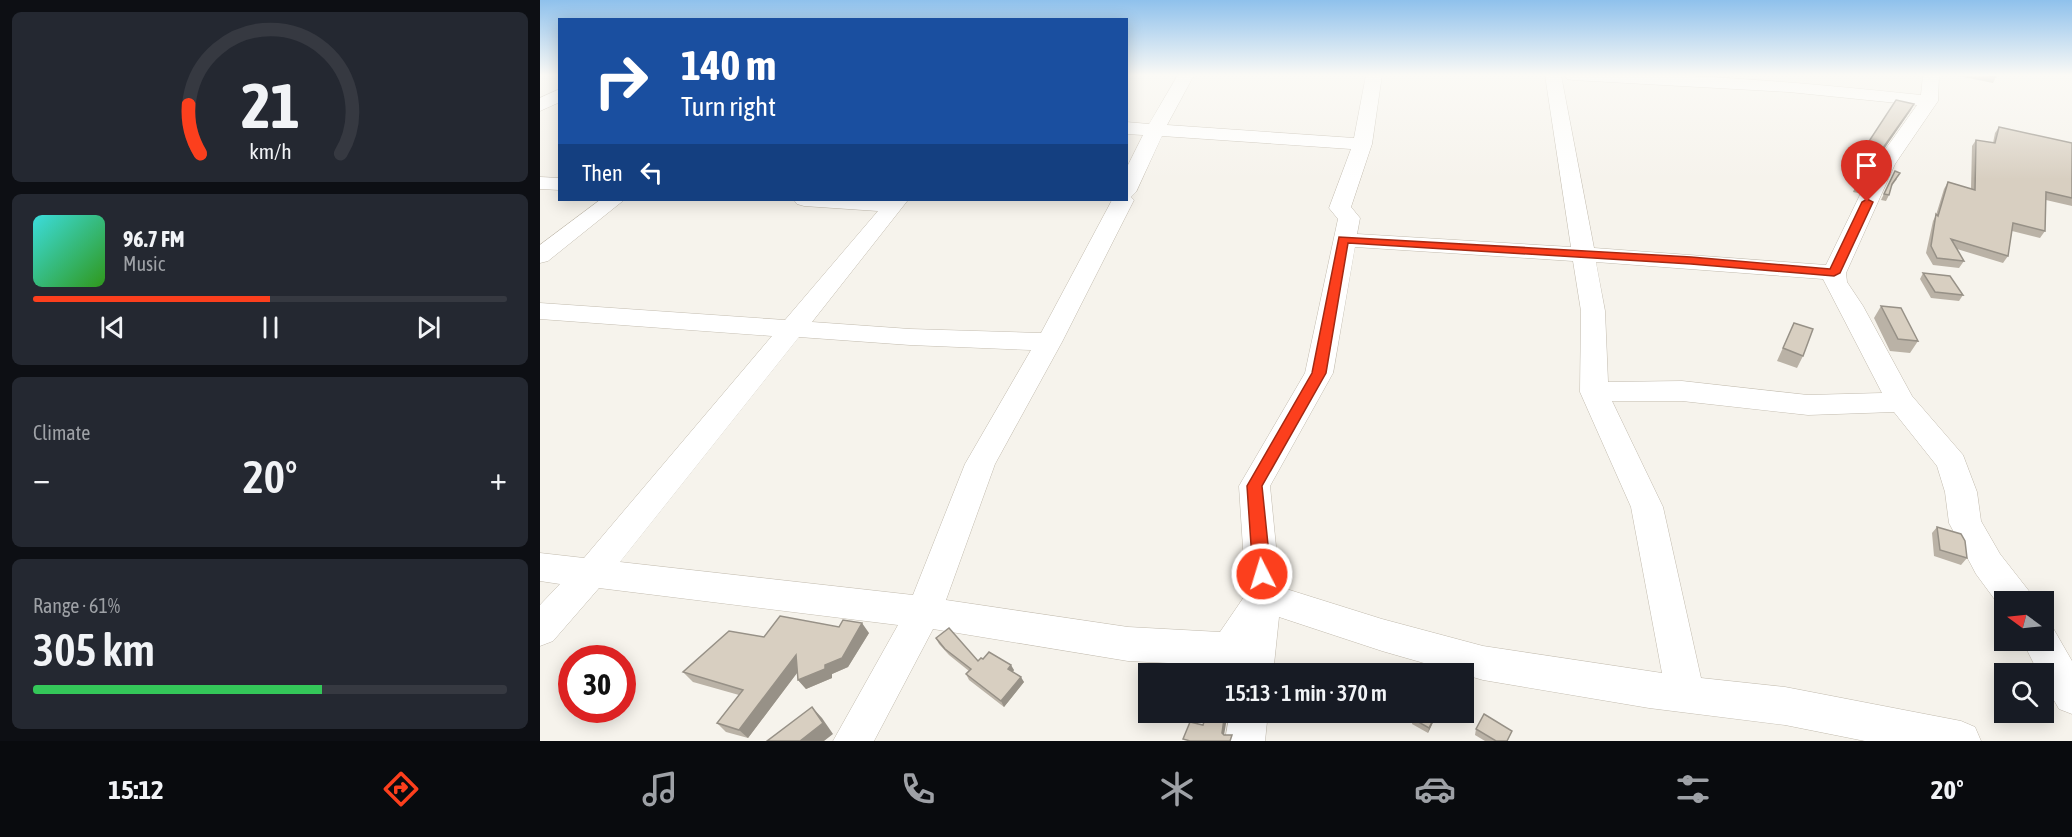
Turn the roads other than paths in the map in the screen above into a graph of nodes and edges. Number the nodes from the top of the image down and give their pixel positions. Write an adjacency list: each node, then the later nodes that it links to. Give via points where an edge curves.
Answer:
1 (1167, 110): 6 (street)
2 (1368, 110): 7 (street)
3 (1559, 110): 16 (street)
4 (1923, 110): 18 (street, via 1885,164)
5 (1128, 128): 6 (street)
6 (1155, 130): 7 (street); 10 (street)
7 (1362, 144): 15 (street, via 1340,208 1349,218)
8 (540, 183): 9 (street)
9 (558, 184)
10 (1128, 188)
11 (613, 201): 17 (street)
12 (850, 201): 14 (street)
13 (1122, 201): 21 (street)
14 (896, 202): 20 (street)
15 (1343, 240): 16 (street); 27 (street, via 1319,373 1254,486)
16 (1582, 254): 18 (street); 22 (street, via 1593,311)
17 (540, 256)
18 (1834, 273): 23 (street, via 1835,282)
19 (540, 311): 20 (street)
20 (791, 327): 21 (street, via 910,337); 25 (street)
21 (1048, 342): 28 (street, via 980,464)
22 (1594, 392): 23 (street, via 1682,391 1808,405); 32 (street, via 1647,507)
23 (1901, 402): 26 (street, via 1952,463 1965,524)
24 (540, 567): 25 (street)
25 (592, 572): 28 (street); 29 (street)
26 (2009, 591)
27 (1264, 597): 28 (street, via 1229,649 1128,644); 31 (street); 32 (street, via 1483,663)
28 (924, 612): 35 (street)
29 (540, 630)
30 (2046, 651): 33 (street)
31 (1255, 663)
32 (1685, 693): 37 (street, via 1785,706)
33 (2072, 696)
34 (1247, 723): 36 (street)
35 (853, 741)
36 (1245, 741)
37 (1961, 741)

